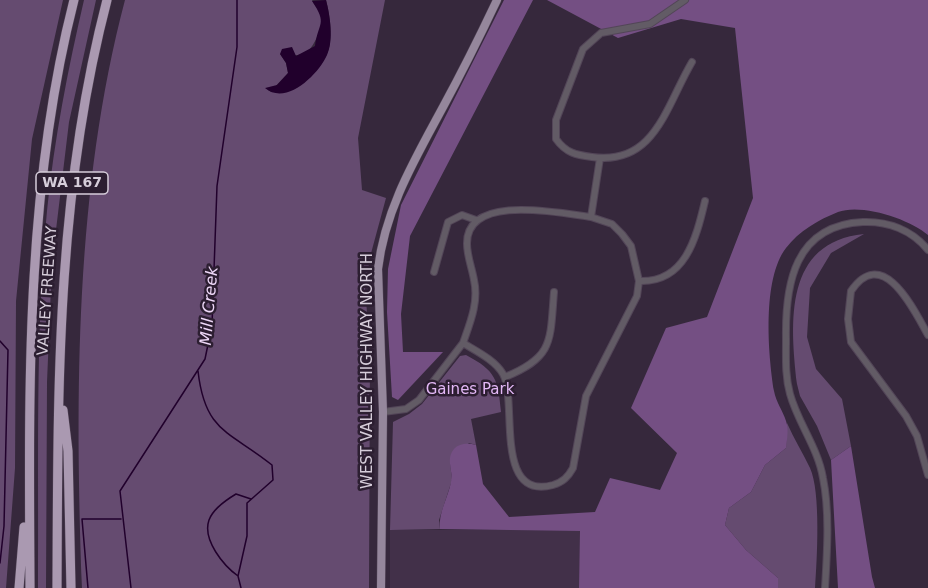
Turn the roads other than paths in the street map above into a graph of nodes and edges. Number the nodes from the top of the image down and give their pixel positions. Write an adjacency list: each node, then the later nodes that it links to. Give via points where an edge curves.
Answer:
1 (74, 0): 19 (highway, VALLEY FREEWAY / WA 167, via 55,85 40,211 34,280)
2 (107, 0): 16 (highway, VALLEY FREEWAY / WA 167, via 74,166 63,265)
3 (497, 0): 18 (main road, WEST VALLEY HIGHWAY NORTH, via 410,167 387,221 378,269)
4 (685, 0): 6 (street, via 650,24 601,33 583,49 555,130 556,139 570,153)
5 (692, 62): 6 (street, via 646,144 628,153)
6 (600, 158): 8 (street)
7 (705, 201): 12 (street, via 699,229 677,269 665,279)
8 (591, 217): 9 (street, via 534,210 492,213); 12 (street, via 612,224 631,246)
9 (476, 220): 11 (street, via 462,215 448,222); 15 (street, via 466,246 475,301)
10 (928, 250): 26 (street, via 916,238 888,224 846,224 811,244 790,279 786,302 787,379 794,407 823,477)
11 (434, 272)
12 (639, 281): 17 (street, via 637,296 586,396 573,468 567,478 548,486 528,482 516,471)
13 (554, 292): 17 (street, via 549,338 542,356 529,367)
14 (928, 335): 20 (street, via 903,292 890,279 863,279 851,291 851,342 906,416 917,436)
15 (463, 343): 17 (street, via 492,362); 18 (street, via 412,406)
16 (58, 369): 23 (highway, VALLEY FREEWAY / WA 167); 24 (highway, via 68,451)
17 (505, 377)
18 (383, 412): 25 (main road, WEST VALLEY HIGHWAY NORTH)
19 (30, 468): 21 (highway); 22 (highway, VALLEY FREEWAY / WA 167)
20 (928, 475)
21 (19, 588)
22 (30, 588)
23 (57, 588)
24 (71, 588)
25 (381, 588)
26 (825, 588)

